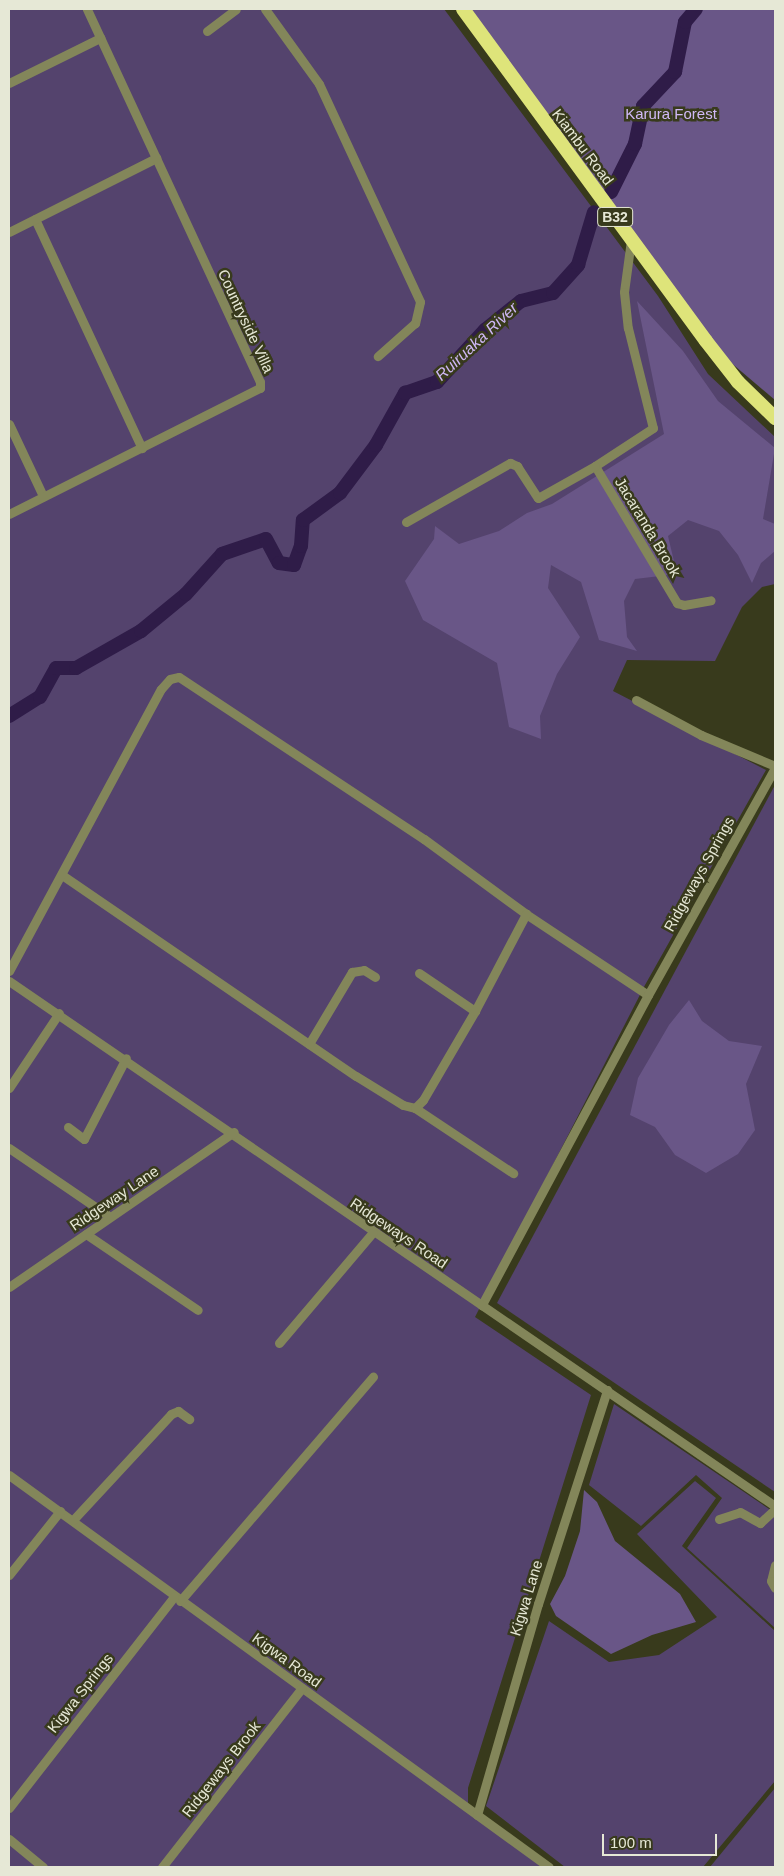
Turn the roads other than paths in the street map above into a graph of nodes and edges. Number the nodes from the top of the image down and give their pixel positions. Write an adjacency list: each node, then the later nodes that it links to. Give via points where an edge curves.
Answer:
1 (86, 9): 6 (street, Countryside Villa)
2 (236, 9): 5 (street)
3 (265, 9): 12 (street, via 319,84 420,302 415,322)
4 (463, 9): 11 (highway, Kiambu Road / B32)
5 (207, 31)
6 (100, 38): 7 (street); 8 (street, Countryside Villa)
7 (9, 83)
8 (156, 158): 9 (street); 15 (street, Countryside Villa, via 260,385 255,393)
9 (35, 219): 10 (street); 15 (street)
10 (9, 232)
11 (632, 240): 13 (highway, Kiambu Road / B32, via 726,368); 16 (street, via 625,280 627,320 653,428)
12 (378, 356)
13 (775, 418)
14 (9, 424): 17 (street)
15 (142, 448): 17 (street, Countryside Villa)
16 (595, 466): 19 (street, via 538,498 517,466 510,463); 20 (street, Jacaranda Brook, via 677,603 684,606)
17 (43, 496): 18 (street, Countryside Villa)
18 (9, 514)
19 (406, 522)
20 (711, 600)
21 (636, 700): 22 (street, via 701,735)
22 (775, 767): 29 (street, Ridgeways Springs)
23 (62, 875): 24 (street, via 160,689 170,679 179,677 424,839); 25 (street); 32 (street)
24 (526, 914): 29 (street); 30 (street)
25 (9, 970)
26 (419, 972): 30 (street)
27 (375, 977): 32 (street, via 364,970 352,972)
28 (9, 981): 31 (street, Ridgeways Road)
29 (648, 995): 44 (street, Ridgeways Springs, via 540,1202)
30 (475, 1011): 35 (street, via 423,1100)
31 (59, 1014): 33 (street, Ridgeways Road); 34 (street)
32 (309, 1044): 35 (street, via 403,1105)
33 (126, 1058): 36 (street, via 84,1139); 37 (street, Ridgeways Road)
34 (9, 1088)
35 (415, 1108): 39 (street)
36 (68, 1127)
37 (234, 1132): 40 (street, Ridgeway Lane); 41 (street, Ridgeways Road)
38 (9, 1148): 40 (street)
39 (513, 1173)
40 (110, 1217): 42 (street, Ridgeway Lane)
41 (373, 1232): 44 (street, Ridgeways Road); 46 (street)
42 (86, 1234): 43 (street, Ridgeway Lane); 45 (street)
43 (9, 1287)
44 (482, 1305): 48 (street, Ridgeways Road)
45 (198, 1310)
46 (279, 1343)
47 (373, 1377): 58 (street, Kigwa Springs)
48 (607, 1390): 51 (street, Ridgeways Road); 61 (street, Kigwa Lane, via 538,1604)
49 (190, 1419): 54 (street, via 178,1411 171,1414)
50 (9, 1475): 52 (street, Kigwa Road)
51 (775, 1507): 53 (street, via 760,1523 740,1512)
52 (60, 1511): 54 (street, Kigwa Road); 56 (street)
53 (719, 1519)
54 (73, 1520): 58 (street, Kigwa Road)
55 (775, 1565): 57 (street, via 771,1575)
56 (9, 1575)
57 (775, 1588)
58 (177, 1599): 59 (street, Kigwa Road); 60 (street, Kigwa Springs)
59 (302, 1688): 61 (street, Kigwa Road); 64 (street, Ridgeways Brook)
60 (9, 1808)
61 (477, 1815): 65 (street, Kigwa Road)
62 (9, 1839): 63 (street)
63 (43, 1867)
64 (162, 1867)
65 (549, 1867)

